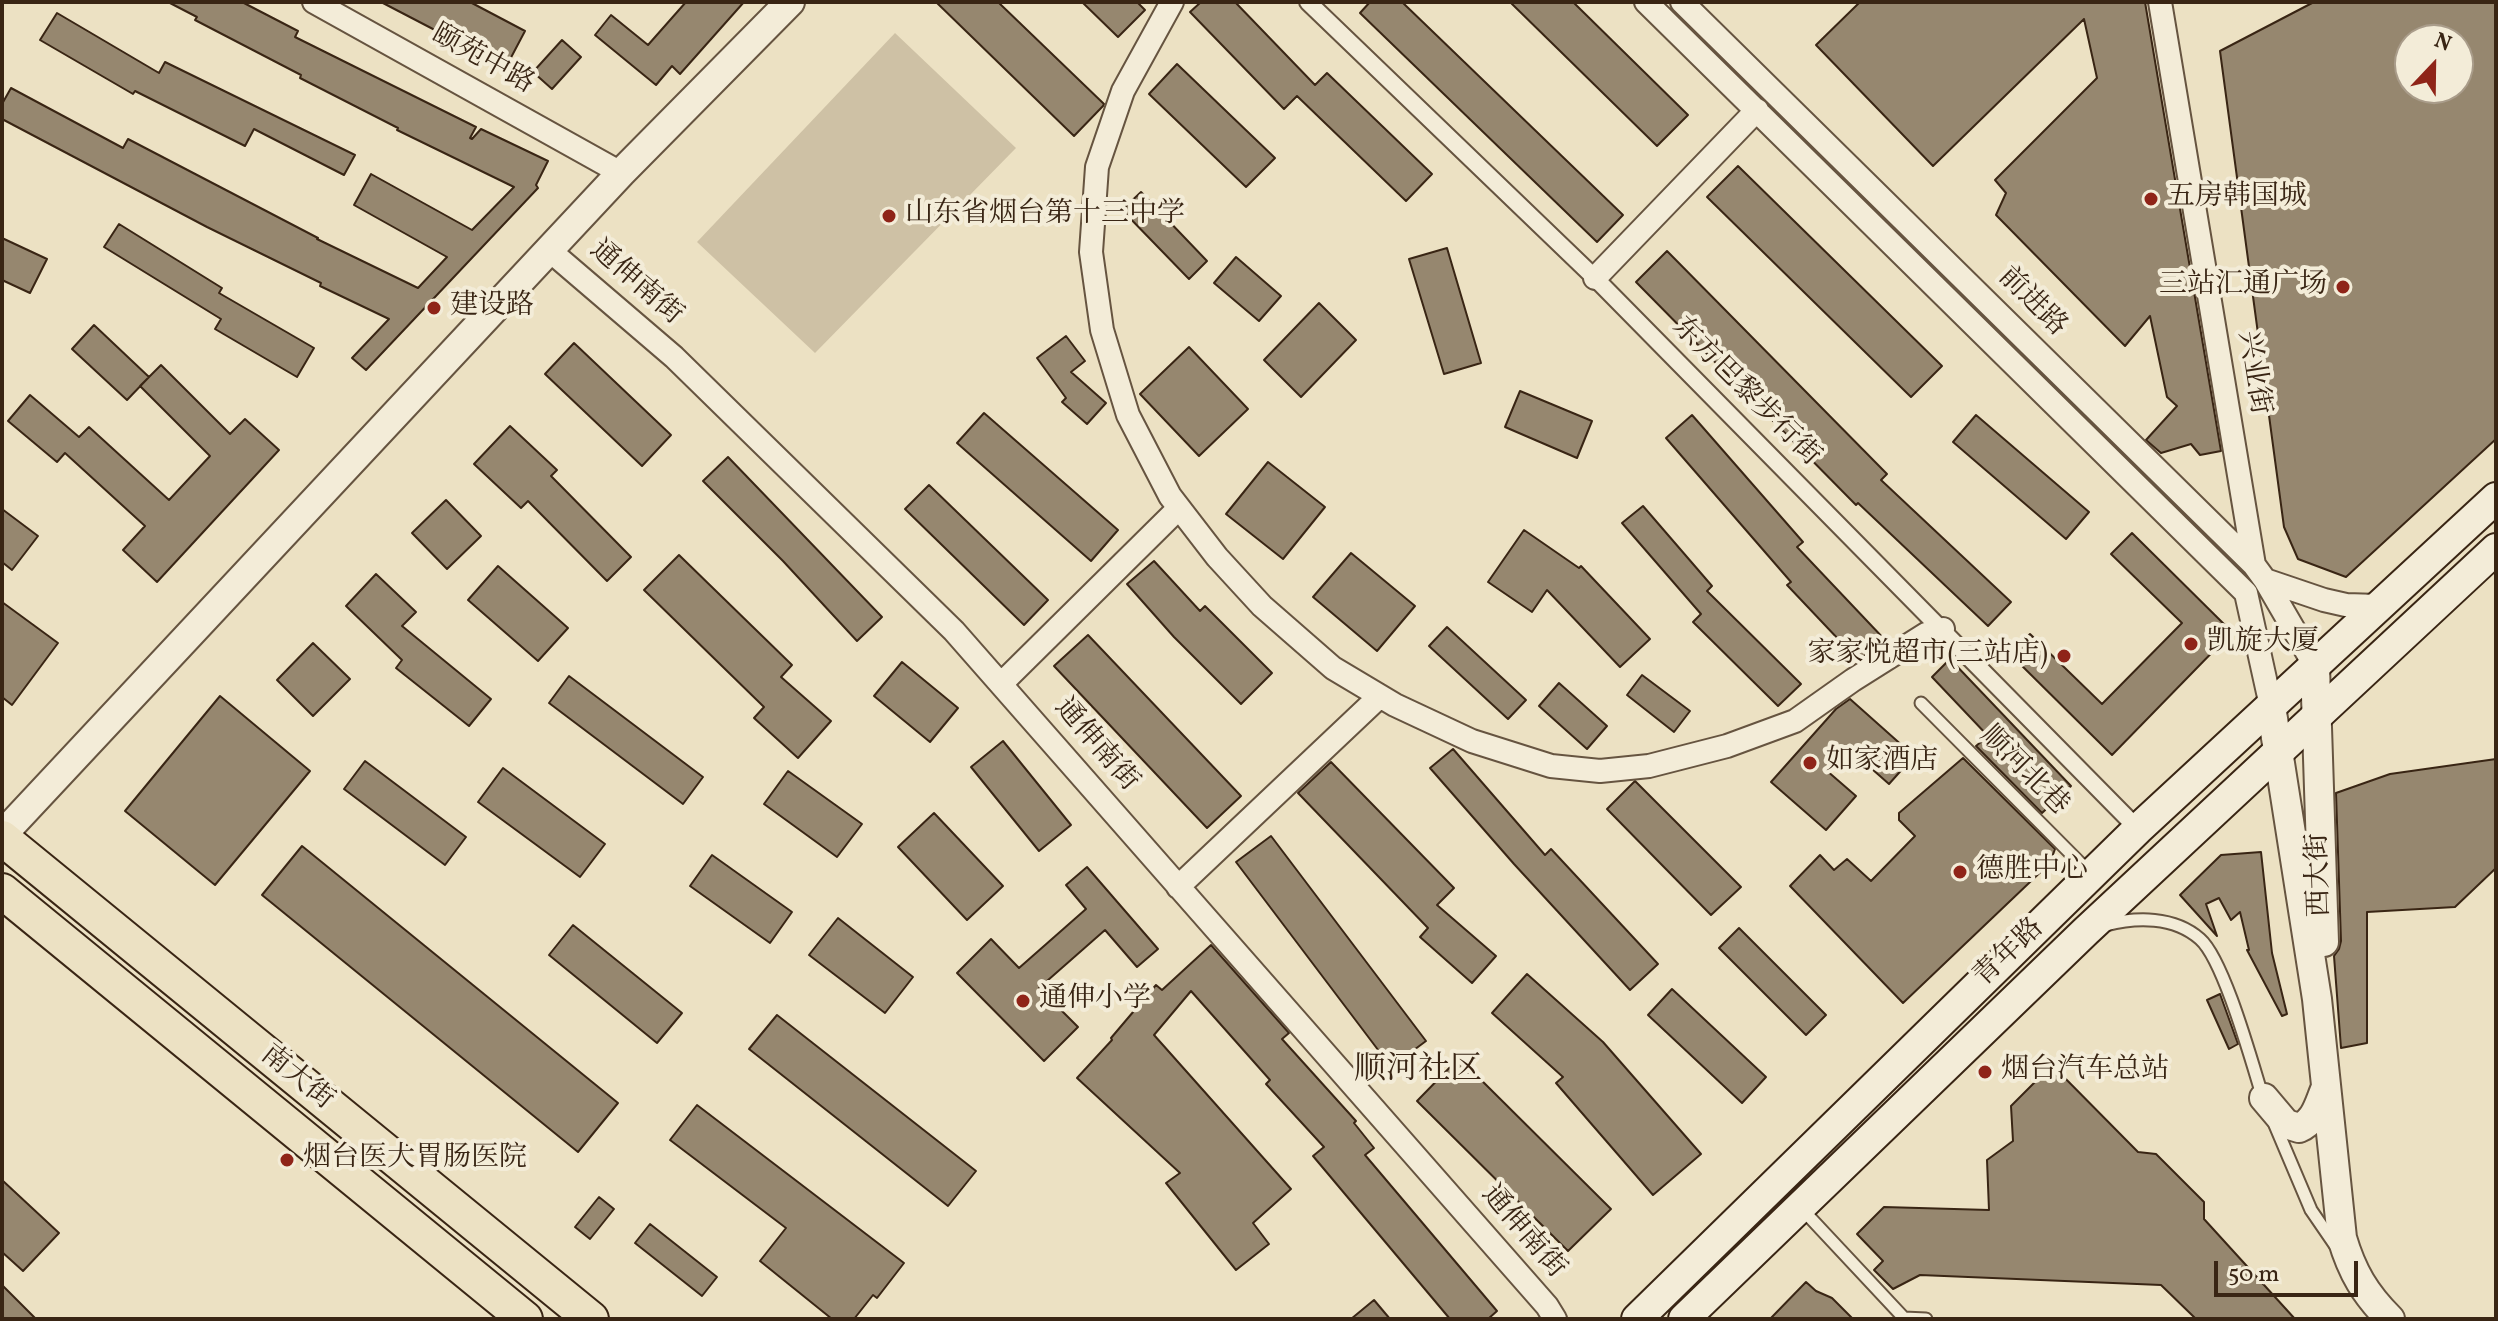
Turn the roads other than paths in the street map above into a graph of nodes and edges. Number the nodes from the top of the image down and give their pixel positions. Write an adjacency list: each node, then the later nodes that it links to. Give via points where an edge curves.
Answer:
1 (314, 2): 9 (street, 颐苑中路)
2 (790, 2): 9 (street)
3 (1172, 2): 13 (street, via 1123,91 1097,167 1091,252 1102,330 1128,415)
4 (1308, 2): 11 (street, 东方巴黎步行街)
5 (1646, 2): 8 (street, 前进路)
6 (1682, 2): 15 (street, 前进路)
7 (2160, 2): 15 (street, 兴业街)
8 (1757, 110): 11 (street); 22 (street, 前进路, via 2246,593)
9 (621, 173): 10 (street)
10 (549, 250): 19 (street, 通伸南街, via 674,357 954,631); 26 (street)
11 (1595, 278): 17 (street, 东方巴黎步行街)
12 (2496, 498): 16 (main road, 青年路)
13 (1179, 508): 19 (street); 20 (street, via 1262,606 1333,668)
14 (2496, 549): 23 (main road, 青年路)
15 (2260, 572): 16 (street, via 2324,600); 18 (street, 前进路)
16 (2379, 606): 18 (main road, 青年路)
17 (1943, 629): 20 (street, via 1926,634 1795,721 1649,766 1600,771 1551,766 1472,741); 25 (street, 东方巴黎步行街)
18 (2315, 666): 22 (main road, 青年路); 23 (street, 西大街)
19 (1001, 684): 28 (street, 通伸南街)
20 (1380, 696): 28 (street)
21 (1921, 703): 27 (lane, 顺河北巷)
22 (2271, 706): 24 (street, 西大街); 25 (main road, 青年路)
23 (2315, 718): 24 (main road, 青年路); 31 (street, 西大街)
24 (2280, 752): 30 (main road, 青年路); 31 (street, 西大街)
25 (2138, 829): 27 (main road, 青年路)
26 (2, 837): 36 (main road, 南大街)
27 (2092, 874): 38 (main road, 青年路)
28 (1178, 887): 37 (street, 通伸南街)
29 (2, 891): 35 (main road, 南大街)
30 (2086, 931): 32 (lane, via 2147,919 2200,939 2226,985); 33 (main road, 青年路)
31 (2328, 1084): 32 (street, via 2314,1116 2299,1128 2286,1124); 34 (street, 西大街, via 2338,1206)
32 (2264, 1098): 34 (lane, via 2311,1210)
33 (1801, 1208): 39 (main road, 青年路); 40 (lane, via 1904,1318)
34 (2350, 1266): 41 (street, 西大街)
35 (525, 1319)
36 (591, 1319)
37 (1555, 1319)
38 (1637, 1319)
39 (1684, 1319)
40 (1926, 1319)
41 (2390, 1319)

